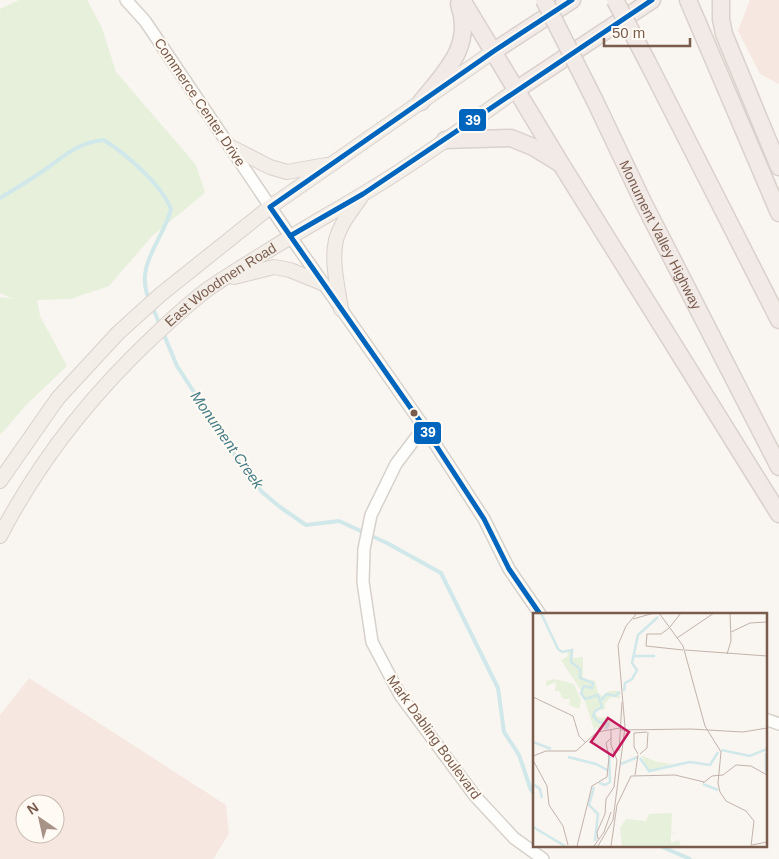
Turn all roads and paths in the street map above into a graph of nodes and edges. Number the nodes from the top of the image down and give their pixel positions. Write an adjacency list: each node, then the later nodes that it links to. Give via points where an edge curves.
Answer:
1 (126, 0): 14 (street, Commerce Center Drive, via 145,21)
2 (458, 0): 12 (highway, via 465,31 462,43)
3 (462, 0): 10 (highway)
4 (544, 0): 27 (highway, Monument Valley Highway, bridge)
5 (572, 0): 10 (highway, East Woodmen Road)
6 (615, 0): 25 (highway, bridge)
7 (652, 0): 11 (highway, East Woodmen Road)
8 (688, 0): 20 (highway)
9 (722, 0): 17 (highway, via 724,34)
10 (494, 51): 11 (highway); 12 (main road, East Woodmen Road)
11 (516, 90): 13 (main road, East Woodmen Road); 16 (highway)
12 (421, 102): 15 (main road, East Woodmen Road)
13 (445, 140): 16 (highway, via 511,138 534,147); 18 (main road, East Woodmen Road)
14 (231, 147): 15 (main road, via 287,172); 19 (street, Commerce Center Drive)
15 (332, 164): 19 (main road, East Woodmen Road)
16 (561, 164): 29 (highway)
17 (779, 167)
18 (363, 194): 21 (main road, East Woodmen Road); 24 (main road, via 336,240 335,261)
19 (270, 207): 21 (street, Commerce Center Drive); 28 (main road, East Woodmen Road, via 118,333 46,413)
20 (779, 213)
21 (290, 236): 22 (main road, East Woodmen Road); 23 (street, Commerce Center Drive)
22 (226, 279): 23 (main road, via 274,267); 30 (main road, East Woodmen Road, via 208,290 132,356 96,396 44,464)
23 (322, 283): 24 (street, Commerce Center Drive)
24 (341, 309): 26 (street, Commerce Center Drive)
25 (779, 320)
26 (424, 427): 31 (street, Commerce Center Drive, via 484,519 509,569); 34 (street, Mark Dabling Boulevard, via 396,464 371,515 364,549 363,582 372,642 400,695 475,796 514,838)
27 (779, 467)
28 (0, 481)
29 (779, 514)
30 (0, 536)
31 (539, 613)
32 (766, 719): 33 (street)
33 (779, 724)
34 (543, 859)

